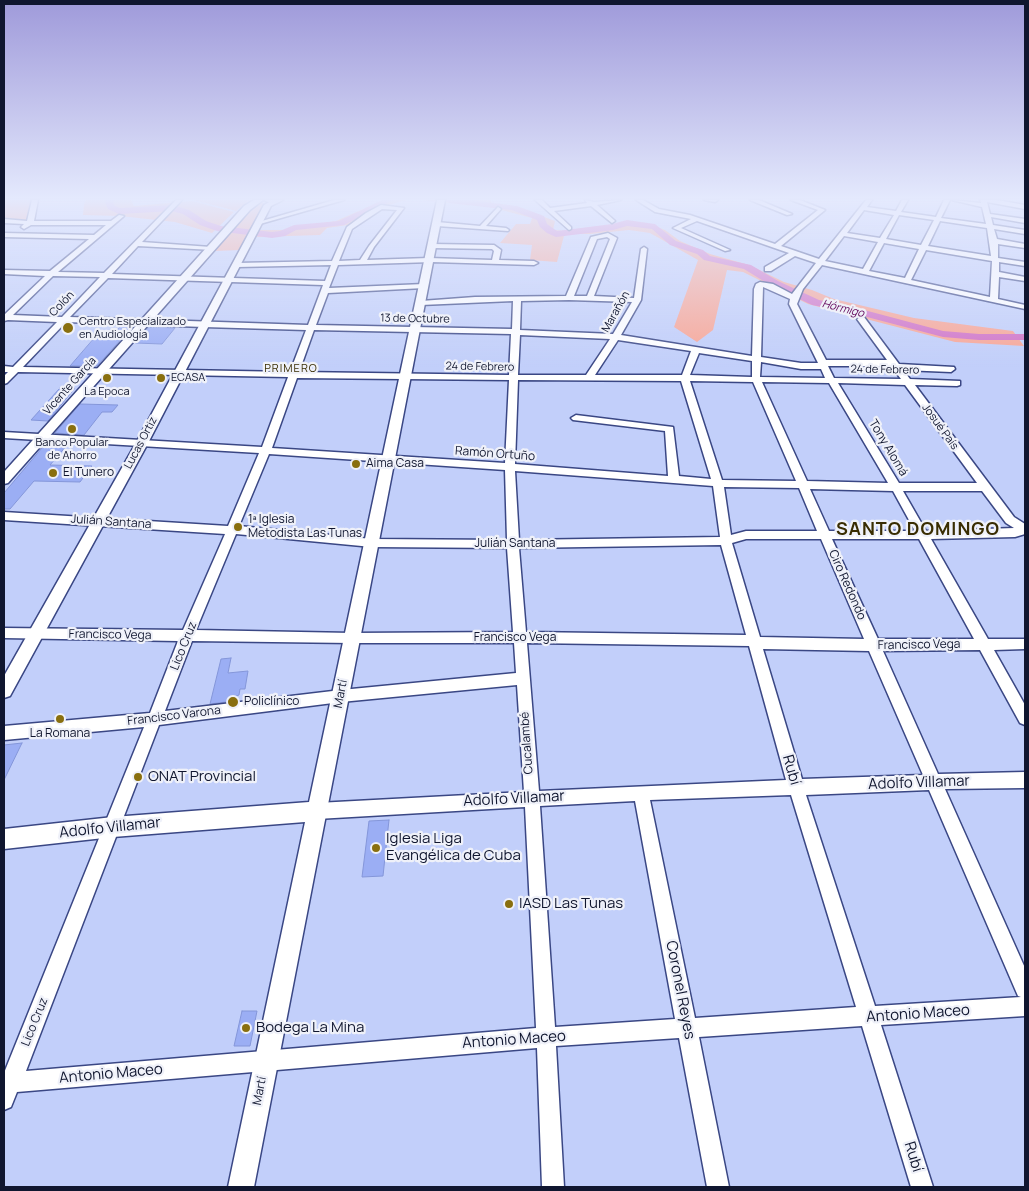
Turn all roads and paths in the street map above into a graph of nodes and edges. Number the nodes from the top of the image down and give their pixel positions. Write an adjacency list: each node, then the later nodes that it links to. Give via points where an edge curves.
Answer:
1 (74, 256): 33 (street)
2 (124, 256): 32 (street, Colón)
3 (205, 256): 34 (main road, Vicente García)
4 (242, 256): 27 (main road, Lucas Ortiz)
5 (337, 256): 21 (street, Lico Cruz)
6 (366, 256): 22 (street, Lico Cruz)
7 (430, 256): 8 (street); 22 (street); 23 (street); 38 (main road, Martí)
8 (433, 256)
9 (497, 256): 23 (street)
10 (586, 256): 42 (street)
11 (607, 256): 43 (street)
12 (643, 256): 44 (street, Marañón)
13 (790, 256): 28 (street)
14 (801, 256): 24 (street)
15 (825, 256): 24 (street)
16 (874, 256): 30 (street)
17 (920, 256): 37 (street)
18 (975, 256): 20 (street)
19 (996, 256): 20 (street)
20 (996, 259): 26 (street); 31 (street)
21 (334, 262): 22 (street); 27 (street); 39 (street, Lico Cruz)
22 (363, 262)
23 (495, 262): 25 (street)
24 (820, 262): 30 (street); 40 (street)
25 (534, 263)
26 (1025, 264)
27 (237, 265): 36 (main road, Lucas Ortiz)
28 (768, 269)
29 (4, 272): 33 (street)
30 (864, 273): 37 (street)
31 (996, 274): 35 (street); 45 (street)
32 (104, 276): 33 (street); 34 (street); 50 (street, Colón)
33 (48, 277): 48 (street)
34 (184, 279): 36 (street); 51 (main road, Vicente García)
35 (1025, 279)
36 (228, 281): 39 (street); 52 (main road, Lucas Ortiz)
37 (907, 281): 45 (street)
38 (424, 286): 39 (street); 46 (main road, Martí)
39 (325, 287): 53 (street, Lico Cruz)
40 (796, 294): 58 (street, Ciro Redondo, via 760,284); 59 (street, Tony Alomá, via 793,304)
41 (517, 298): 42 (street); 46 (street); 55 (street, Cucalambé)
42 (568, 298): 43 (street)
43 (590, 298): 44 (street)
44 (637, 300): 56 (street, Marañón)
45 (994, 301): 47 (street)
46 (420, 303): 54 (main road, Martí)
47 (1025, 307)
48 (4, 316): 50 (street, 13 de Octubre)
49 (861, 319): 60 (street, Josué País)
50 (62, 320): 51 (street, 13 de Octubre); 63 (street, Colón)
51 (143, 323): 52 (street, 13 de Octubre); 64 (main road, Vicente García)
52 (204, 325): 53 (street, 13 de Octubre); 65 (main road, Lucas Ortiz)
53 (310, 329): 54 (street, 13 de Octubre); 66 (street, Lico Cruz)
54 (415, 330): 55 (street, 13 de Octubre); 67 (main road, Martí)
55 (515, 332): 56 (street, 13 de Octubre); 68 (street, Cucalambé)
56 (616, 337): 57 (street, 13 de Octubre); 70 (street, Marañón)
57 (696, 350): 58 (street, 13 de Octubre); 69 (street)
58 (756, 360): 59 (street, 13 de Octubre, via 801,366); 71 (street, Ciro Redondo)
59 (822, 365): 60 (street, 13 de Octubre); 72 (street, Tony Alomá)
60 (896, 365): 62 (street, 13 de Octubre); 73 (street, Josué País)
61 (4, 369): 63 (street, 24 de Febrero)
62 (951, 369)
63 (14, 370): 64 (street, 24 de Febrero); 74 (street, Colón)
64 (100, 371): 65 (street, 24 de Febrero); 78 (main road, Vicente García)
65 (178, 373): 66 (street, 24 de Febrero); 79 (main road, Lucas Ortiz)
66 (294, 375): 67 (street, 24 de Febrero); 80 (street, Lico Cruz)
67 (406, 377): 68 (street, 24 de Febrero); 81 (main road, Martí)
68 (514, 378): 70 (street, 24 de Febrero); 82 (street, Cucalambé)
69 (685, 378): 70 (street, 24 de Febrero); 71 (street, 24 de Febrero); 85 (street, Rubí)
70 (588, 379)
71 (756, 379): 72 (street, 24 de Febrero); 86 (street, Ciro Redondo)
72 (831, 380): 73 (street, 24 de Febrero); 87 (street, Tony Alomá)
73 (906, 381): 75 (street, 24 de Febrero); 88 (street, Josué País)
74 (4, 382)
75 (956, 384)
76 (576, 418): 84 (street, via 670,429)
77 (4, 434): 78 (street, Ramón Ortuño)
78 (42, 437): 79 (street, Ramón Ortuño); 83 (main road, Vicente García)
79 (142, 443): 80 (street, Ramón Ortuño); 90 (main road, Lucas Ortiz)
80 (266, 450): 81 (street, Ramón Ortuño); 92 (street, Lico Cruz)
81 (390, 458): 82 (street, Ramón Ortuño); 96 (main road, Martí)
82 (510, 467): 84 (street, Ramón Ortuño); 97 (street, Cucalambé)
83 (4, 480)
84 (674, 480): 85 (street, Ramón Ortuño)
85 (718, 483): 86 (street, Ramón Ortuño); 95 (street, Rubí)
86 (804, 485): 87 (street, Ramón Ortuño); 93 (street, Ciro Redondo)
87 (896, 487): 88 (street, Ramón Ortuño); 94 (street, Tony Alomá)
88 (984, 487): 91 (street, Josué País, via 1010,520)
89 (4, 516): 90 (street, Julián Santana)
90 (97, 522): 92 (street, Julián Santana); 99 (main road, Lucas Ortiz)
91 (1025, 529): 94 (street, Julián Santana)
92 (233, 530): 96 (street, Julián Santana); 100 (street, Lico Cruz)
93 (825, 535): 94 (street, Julián Santana); 95 (street, Julián Santana, via 746,535); 106 (street, Ciro Redondo)
94 (923, 535): 104 (street, Tony Alomá)
95 (726, 541): 97 (street, Julián Santana); 103 (street, Rubí)
96 (372, 543): 97 (street, Julián Santana); 102 (main road, Martí)
97 (513, 544): 101 (street, Cucalambé)
98 (4, 633): 99 (street, Francisco Vega)
99 (35, 634): 100 (street, Francisco Vega); 108 (main road, Lucas Ortiz)
100 (187, 636): 102 (street, Francisco Vega); 111 (street, Lico Cruz)
101 (520, 637): 102 (street, Francisco Vega); 103 (street, Francisco Vega); 107 (street, Cucalambé)
102 (352, 638): 109 (main road, Martí)
103 (754, 641): 106 (street, Francisco Vega, via 766,644); 115 (street, Rubí)
104 (983, 644): 105 (street, Francisco Vega); 106 (street, Francisco Vega); 110 (street, Tony Alomá)
105 (1025, 644)
106 (874, 645): 114 (street, Ciro Redondo)
107 (522, 678): 109 (street, Francisco Varona); 117 (street, Cucalambé)
108 (4, 690)
109 (341, 696): 111 (street, Francisco Varona); 118 (main road, Martí)
110 (1025, 718)
111 (154, 719): 112 (street, Francisco Varona); 119 (street, Lico Cruz)
112 (4, 733)
113 (1025, 780): 114 (street, Adolfo Villamar)
114 (934, 782): 115 (street, Adolfo Villamar); 121 (street, Ciro Redondo)
115 (796, 787): 116 (street, Adolfo Villamar); 123 (street, Rubí)
116 (641, 793): 117 (street, Adolfo Villamar); 124 (street, Coronel Reyes)
117 (532, 798): 118 (street, Adolfo Villamar); 125 (street, Cucalambé)
118 (317, 811): 119 (main road, Adolfo Villamar); 126 (main road, Martí)
119 (113, 827): 120 (main road, Adolfo Villamar); 127 (street, Lico Cruz)
120 (4, 839)
121 (1025, 989)
122 (1025, 1006): 123 (street, Antonio Maceo)
123 (870, 1017): 124 (street, Antonio Maceo); 131 (street, Rubí)
124 (687, 1029): 125 (street, Antonio Maceo); 130 (street, Coronel Reyes)
125 (546, 1037): 126 (street, Antonio Maceo); 129 (street, Cucalambé)
126 (267, 1060): 127 (street, Antonio Maceo); 128 (main road, Martí)
127 (6, 1089)
128 (241, 1187)
129 (552, 1187)
130 (718, 1187)
131 (922, 1187)

